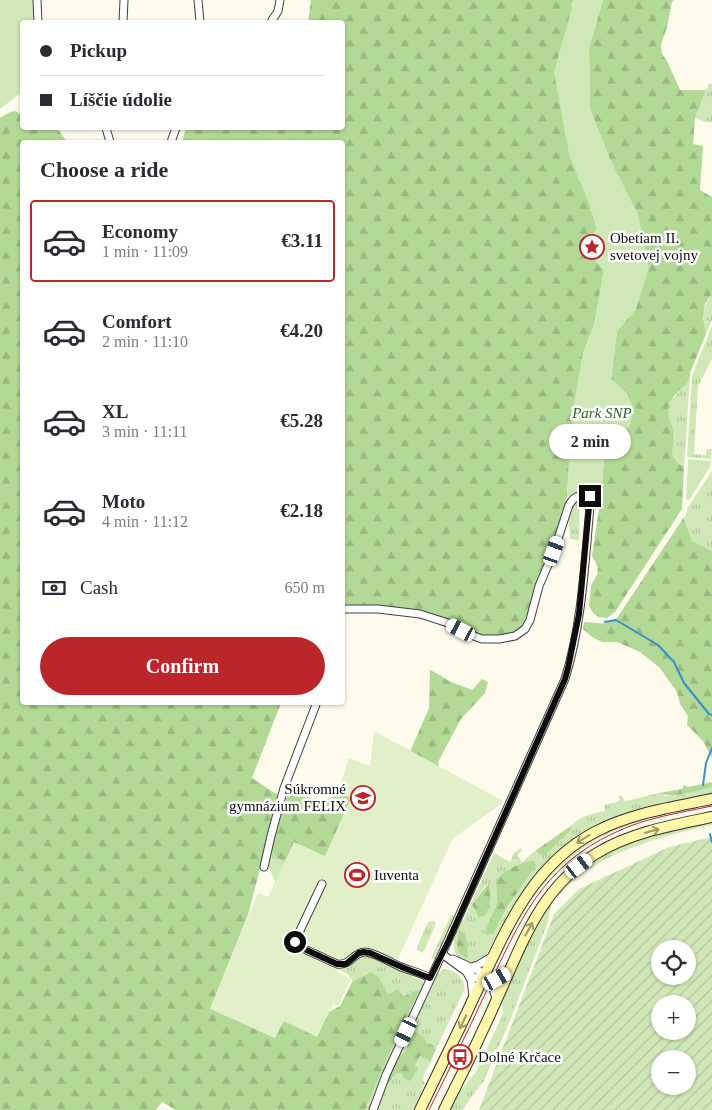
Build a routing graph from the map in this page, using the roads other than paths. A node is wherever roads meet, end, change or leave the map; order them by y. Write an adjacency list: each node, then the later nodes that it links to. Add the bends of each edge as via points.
1 (37, 0): 5 (street)
2 (124, 0): 6 (street)
3 (198, 0): 7 (street)
4 (280, 0): 8 (street)
5 (38, 20)
6 (123, 20)
7 (200, 20)
8 (272, 20)
9 (345, 608): 15 (street, via 420,614 482,639 515,636 530,620 568,505 578,495 590,496 579,614 565,679)
10 (316, 705): 13 (street, via 284,788)
11 (712, 799): 16 (main road, one-way to 16, via 620,821 571,846 548,866 532,887)
12 (712, 817): 18 (main road, one-way to 12, via 544,904 564,879 583,863 637,835)
13 (264, 867)
14 (322, 884): 19 (street, via 295,942 300,947 342,965 359,953 370,953)
15 (442, 954): 17 (street); 19 (street)
16 (495, 954): 17 (street); 20 (main road)
17 (469, 970): 20 (street, via 481,972); 21 (street)
18 (508, 973): 20 (street); 22 (main road)
19 (430, 978): 23 (street)
20 (487, 979): 21 (main road); 22 (street)
21 (473, 1000): 24 (main road, one-way to 24)
22 (496, 1000): 25 (main road)
23 (372, 1110)
24 (420, 1110)
25 (444, 1110)

